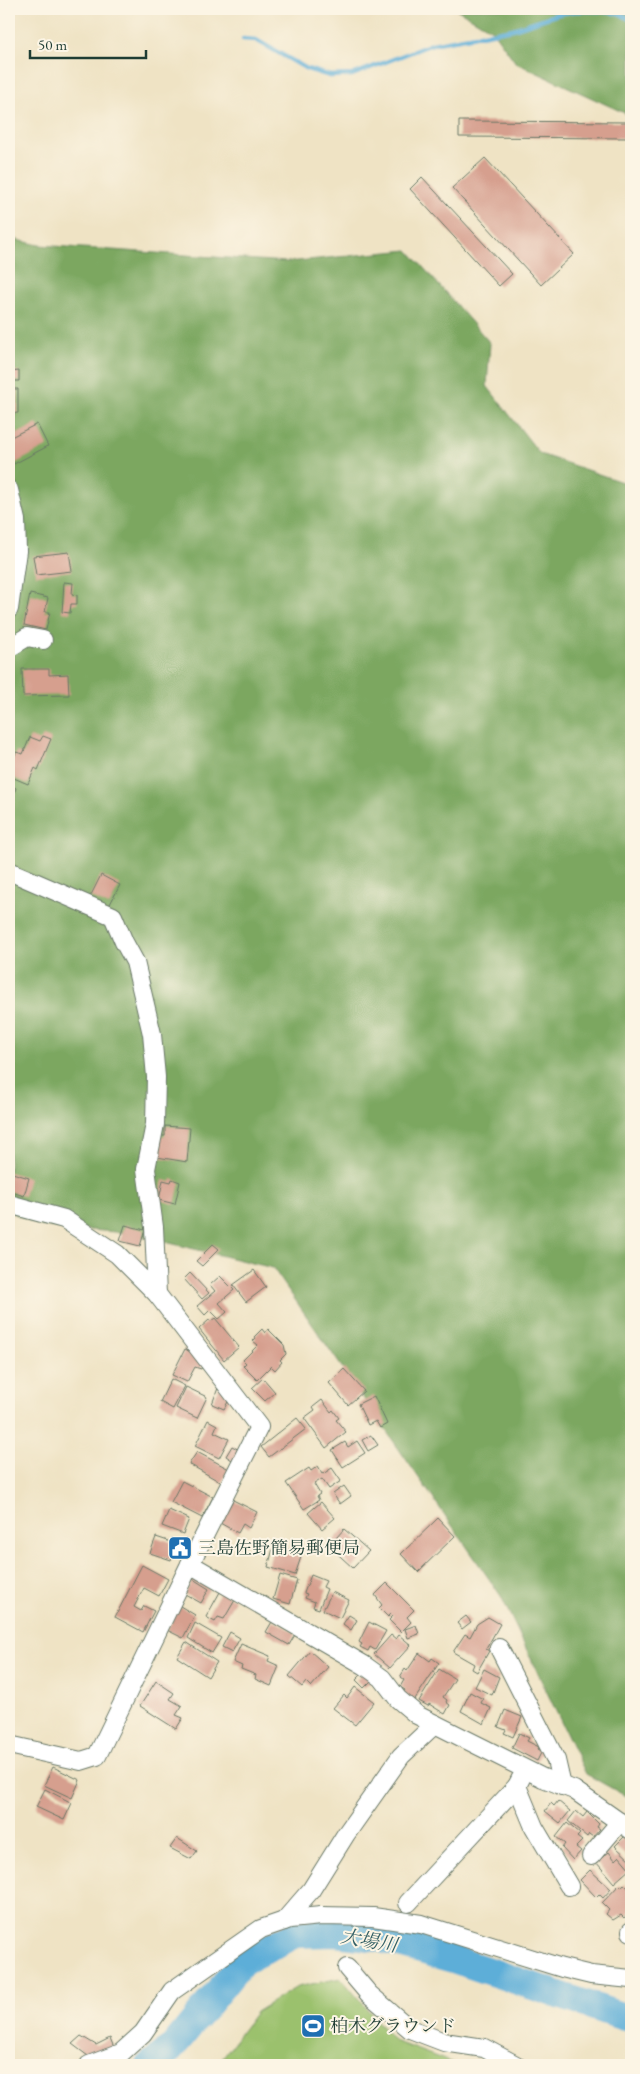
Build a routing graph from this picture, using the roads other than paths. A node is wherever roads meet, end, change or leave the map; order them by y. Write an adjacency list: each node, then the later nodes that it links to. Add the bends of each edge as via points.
1 (9, 490): 2 (street, via 16,520 17,551)
2 (11, 582): 3 (street)
3 (9, 609)
4 (43, 640): 5 (street, via 27,637)
5 (9, 648)
6 (9, 872): 8 (street, via 113,916 135,962 152,1034 156,1077 155,1124 146,1169 154,1227)
7 (9, 1204): 8 (street, via 64,1218 117,1254)
8 (157, 1294): 9 (street, via 259,1427)
9 (190, 1564): 11 (street, via 364,1664 417,1715); 12 (street, via 97,1756 80,1761)
10 (499, 1648): 15 (street, via 556,1760)
11 (435, 1724): 13 (street); 20 (street, via 400,1756 311,1890)
12 (9, 1745)
13 (526, 1769): 14 (street); 15 (street)
14 (517, 1786): 18 (street, via 534,1827); 19 (street)
15 (562, 1786): 16 (street, via 574,1790)
16 (626, 1826): 17 (street)
17 (591, 1856)
18 (569, 1886)
19 (408, 1903)
20 (284, 1921): 22 (street, via 321,1916 421,1924 562,1968); 23 (street, via 261,1929 172,1991 143,2034 121,2053)
21 (347, 1968): 24 (street, via 369,1994 410,2028 444,2042 484,2048)
22 (631, 1979)
23 (89, 2065)
24 (516, 2065)

